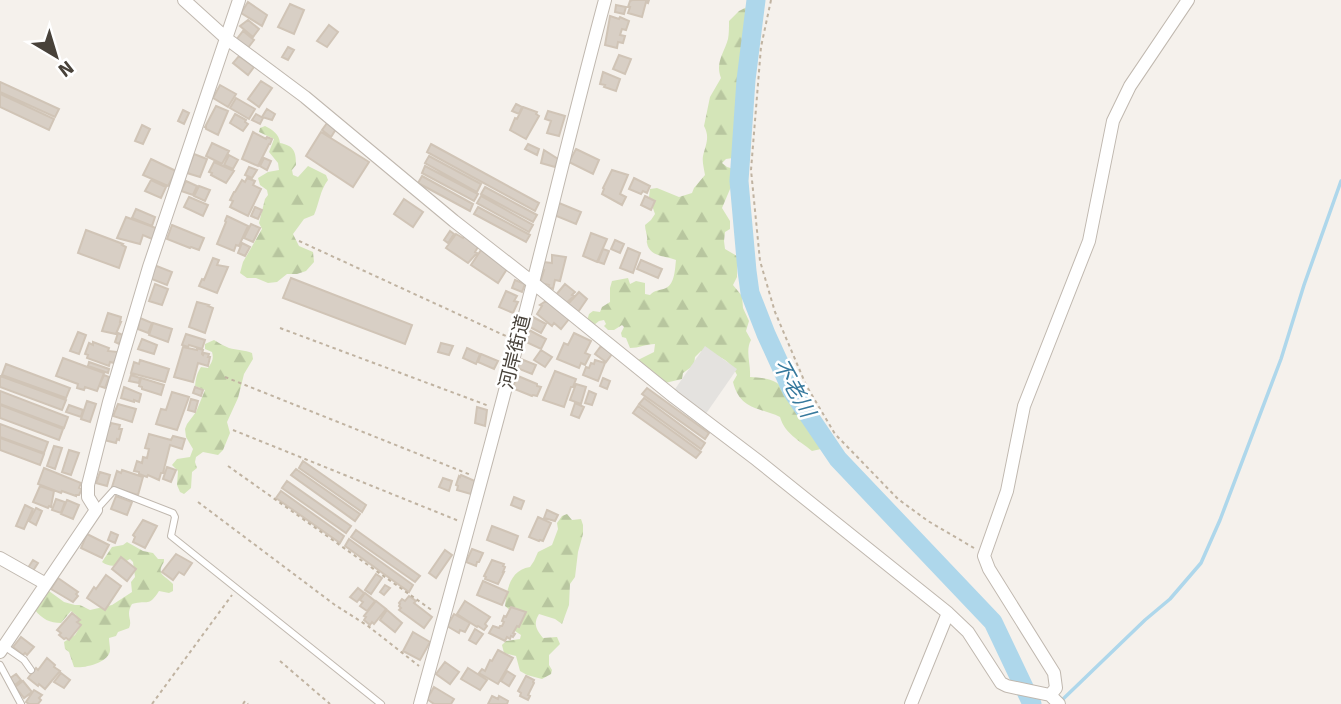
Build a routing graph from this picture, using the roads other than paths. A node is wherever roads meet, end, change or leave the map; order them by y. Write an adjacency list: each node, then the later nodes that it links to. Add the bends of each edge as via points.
1 (184, 0): 5 (street)
2 (239, 0): 5 (street)
3 (606, 0): 6 (street, 河岸街道)
4 (1188, 0): 14 (street, via 1130,86 1113,121 1089,241 1024,406 1007,491 984,554 1054,673)
5 (227, 39): 6 (street); 7 (street, via 108,402 88,485 88,497)
6 (533, 282): 10 (street); 17 (street, 河岸街道)
7 (96, 510): 9 (street); 16 (lane, via 114,490 173,513 171,536)
8 (0, 558): 9 (street)
9 (46, 584): 11 (street)
10 (948, 613): 14 (street, via 968,632 1001,683); 18 (street)
11 (2, 649): 13 (lane, via 24,660)
12 (0, 665): 15 (lane)
13 (31, 670)
14 (1054, 700)
15 (21, 704)
16 (381, 704)
17 (420, 704)
18 (911, 704)

